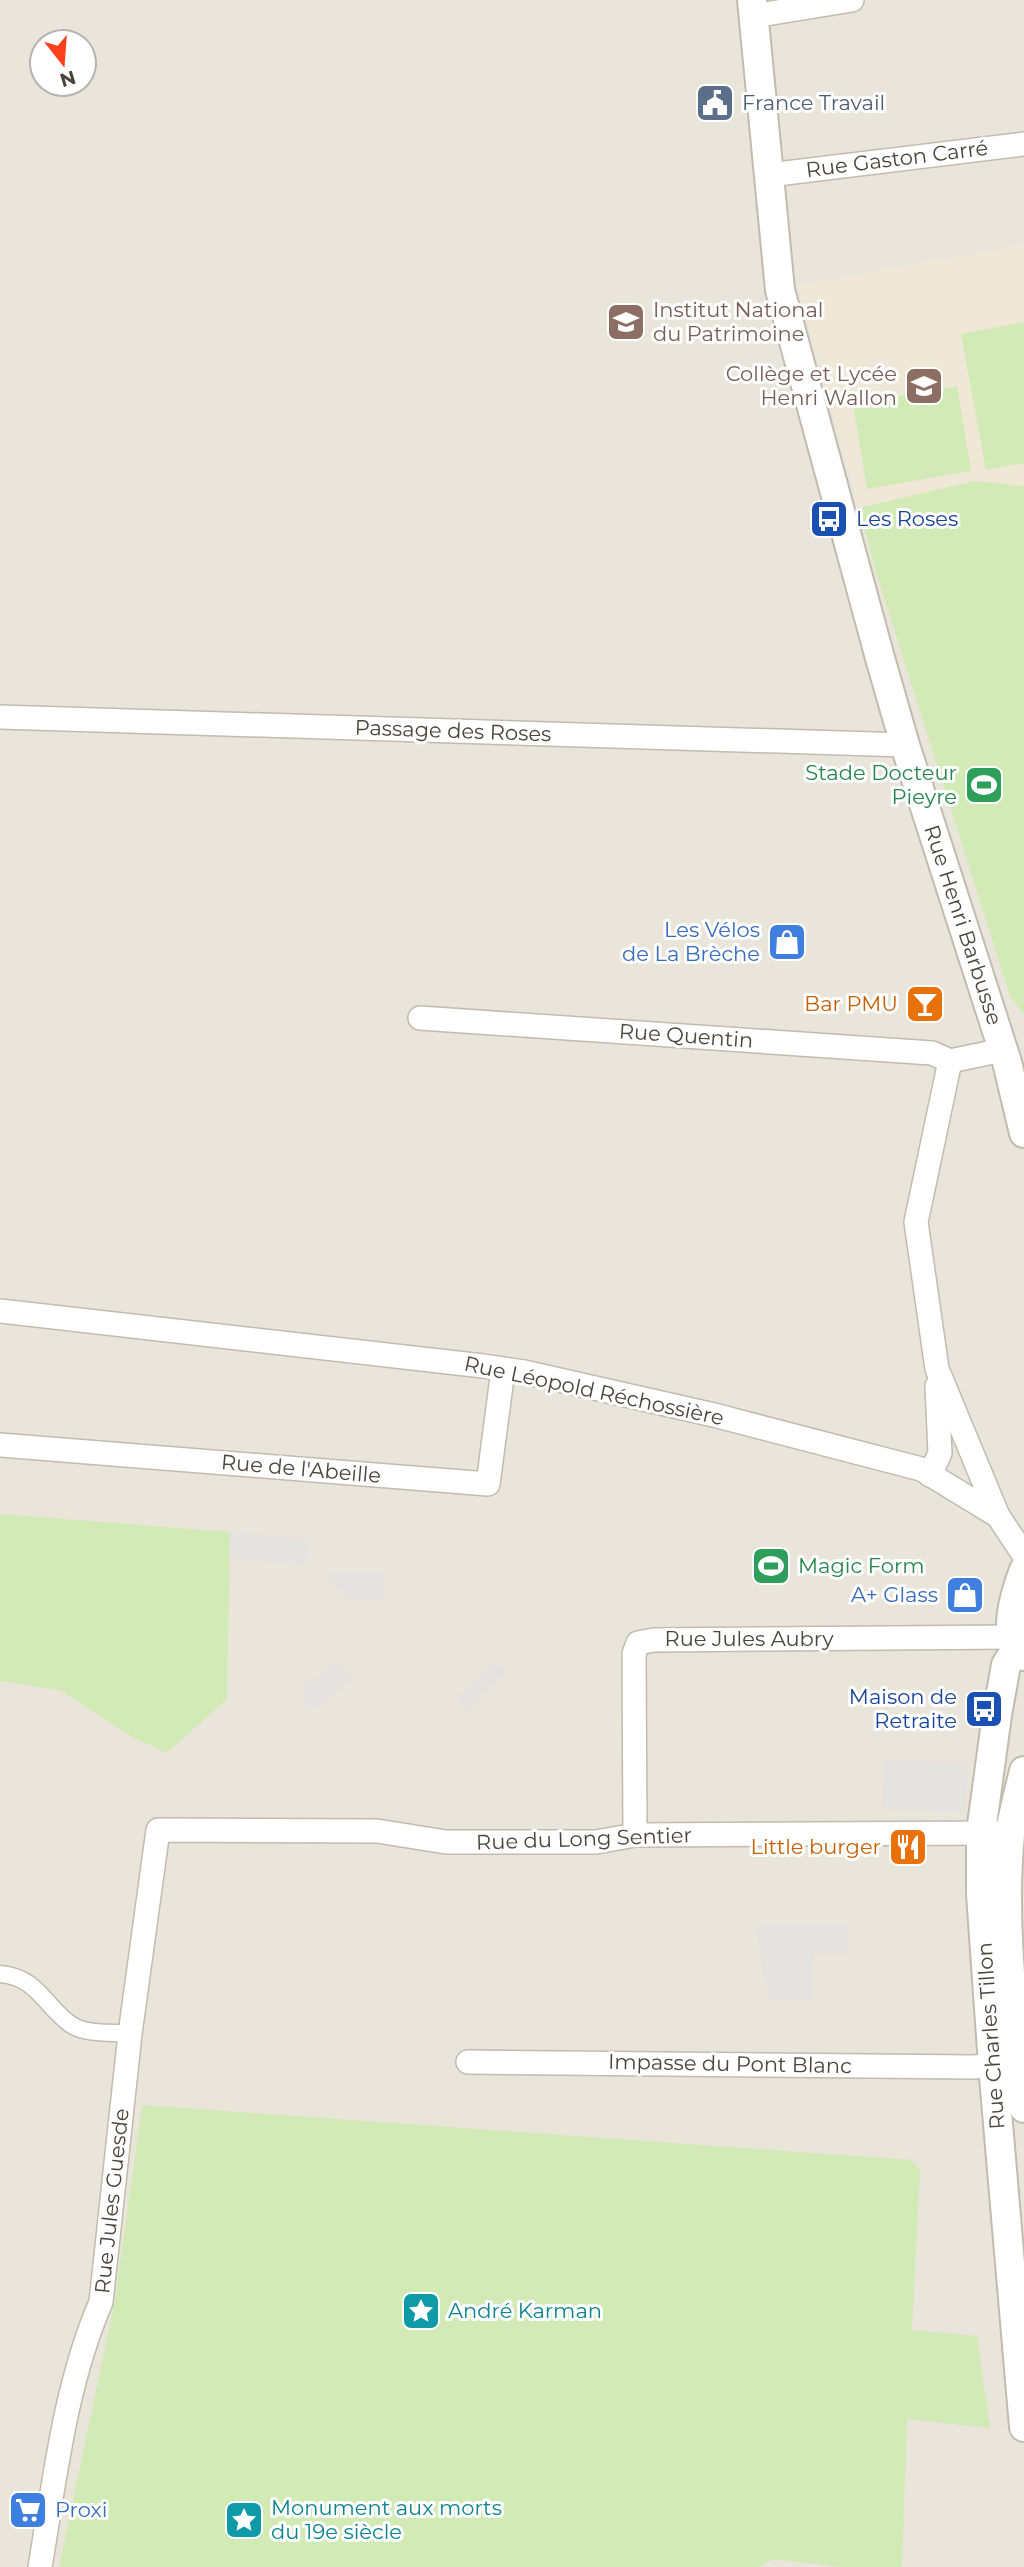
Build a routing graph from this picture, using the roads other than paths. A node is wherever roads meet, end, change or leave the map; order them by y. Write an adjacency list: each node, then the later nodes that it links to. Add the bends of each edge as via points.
1 (852, 0): 2 (street)
2 (753, 8): 4 (street, Rue Henri Barbusse)
3 (1024, 144): 4 (street, Rue Gaston Carré)
4 (769, 175): 6 (street, Rue Henri Barbusse, via 780,290)
5 (0, 717): 6 (street, Passage des Roses)
6 (905, 745): 8 (street, Rue Henri Barbusse)
7 (420, 1018): 9 (street, Rue Quentin, via 932,1053)
8 (1003, 1050): 9 (street, Rue Henri Barbusse); 10 (street)
9 (950, 1061): 12 (street, via 916,1222)
10 (1024, 1133)
11 (0, 1311): 13 (street, Rue Léopold Réchossière)
12 (937, 1369): 15 (street, via 940,1453); 16 (street)
13 (503, 1370): 14 (street, Rue de l'Abeille, via 488,1484); 15 (street, Rue Léopold Réchossière, via 714,1415)
14 (0, 1445)
15 (930, 1475): 16 (street, Rue Léopold Réchossière)
16 (998, 1516): 17 (street, Rue Léopold Réchossière)
17 (1024, 1555)
18 (1024, 1570): 19 (street, Rue Charles Tillon, via 1014,1596)
19 (1017, 1647): 22 (street, Rue Charles Tillon, via 1006,1665); 24 (street, Rue Jules Aubry, via 638,1643 634,1654)
20 (1024, 1771): 23 (street, Rue Charles Tillon)
21 (158, 1830): 24 (street, Rue du Long Sentier, via 377,1831 446,1842 596,1842); 26 (street, Rue Jules Guesde)
22 (981, 1832): 23 (street, Rue du Long Sentier); 24 (street, Rue du Long Sentier); 28 (street, Rue Charles Tillon)
23 (1010, 1833): 29 (street, Rue Charles Tillon, via 1008,1920)
24 (635, 1835)
25 (0, 1973): 26 (street, via 28,1981 70,2024)
26 (130, 2034): 31 (street, Rue Jules Guesde, via 102,2302 85,2340 62,2437)
27 (468, 2062): 28 (street, Impasse du Pont Blanc)
28 (993, 2065): 30 (street, Rue Charles Tillon)
29 (1024, 2108)
30 (1024, 2427)
31 (40, 2567)

